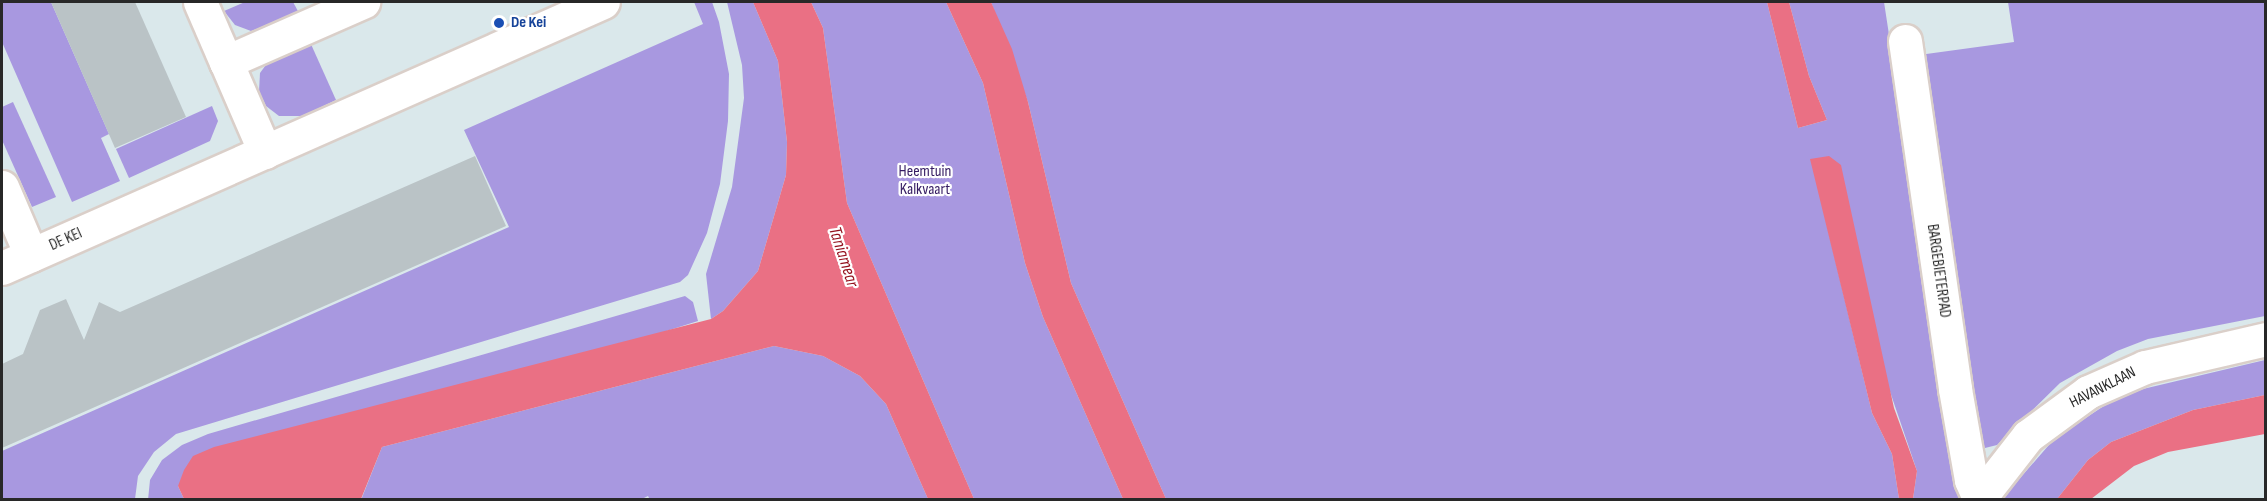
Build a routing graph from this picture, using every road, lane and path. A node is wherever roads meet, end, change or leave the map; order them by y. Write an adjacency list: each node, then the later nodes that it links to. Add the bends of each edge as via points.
1 (200, 2): 5 (street)
2 (363, 2): 5 (street)
3 (603, 2): 6 (street, DE KEI)
4 (1905, 41): 11 (street, BARGEBIETERPAD, via 1955,389 1971,480)
5 (226, 62): 6 (street)
6 (266, 152): 8 (street, DE KEI)
7 (2, 187): 8 (street, DE KEI)
8 (31, 255): 9 (street, DE KEI)
9 (2, 268)
10 (2265, 339): 11 (street, HAVANKLAAN, via 2145,367 2088,392 2028,436)
11 (1979, 499)

